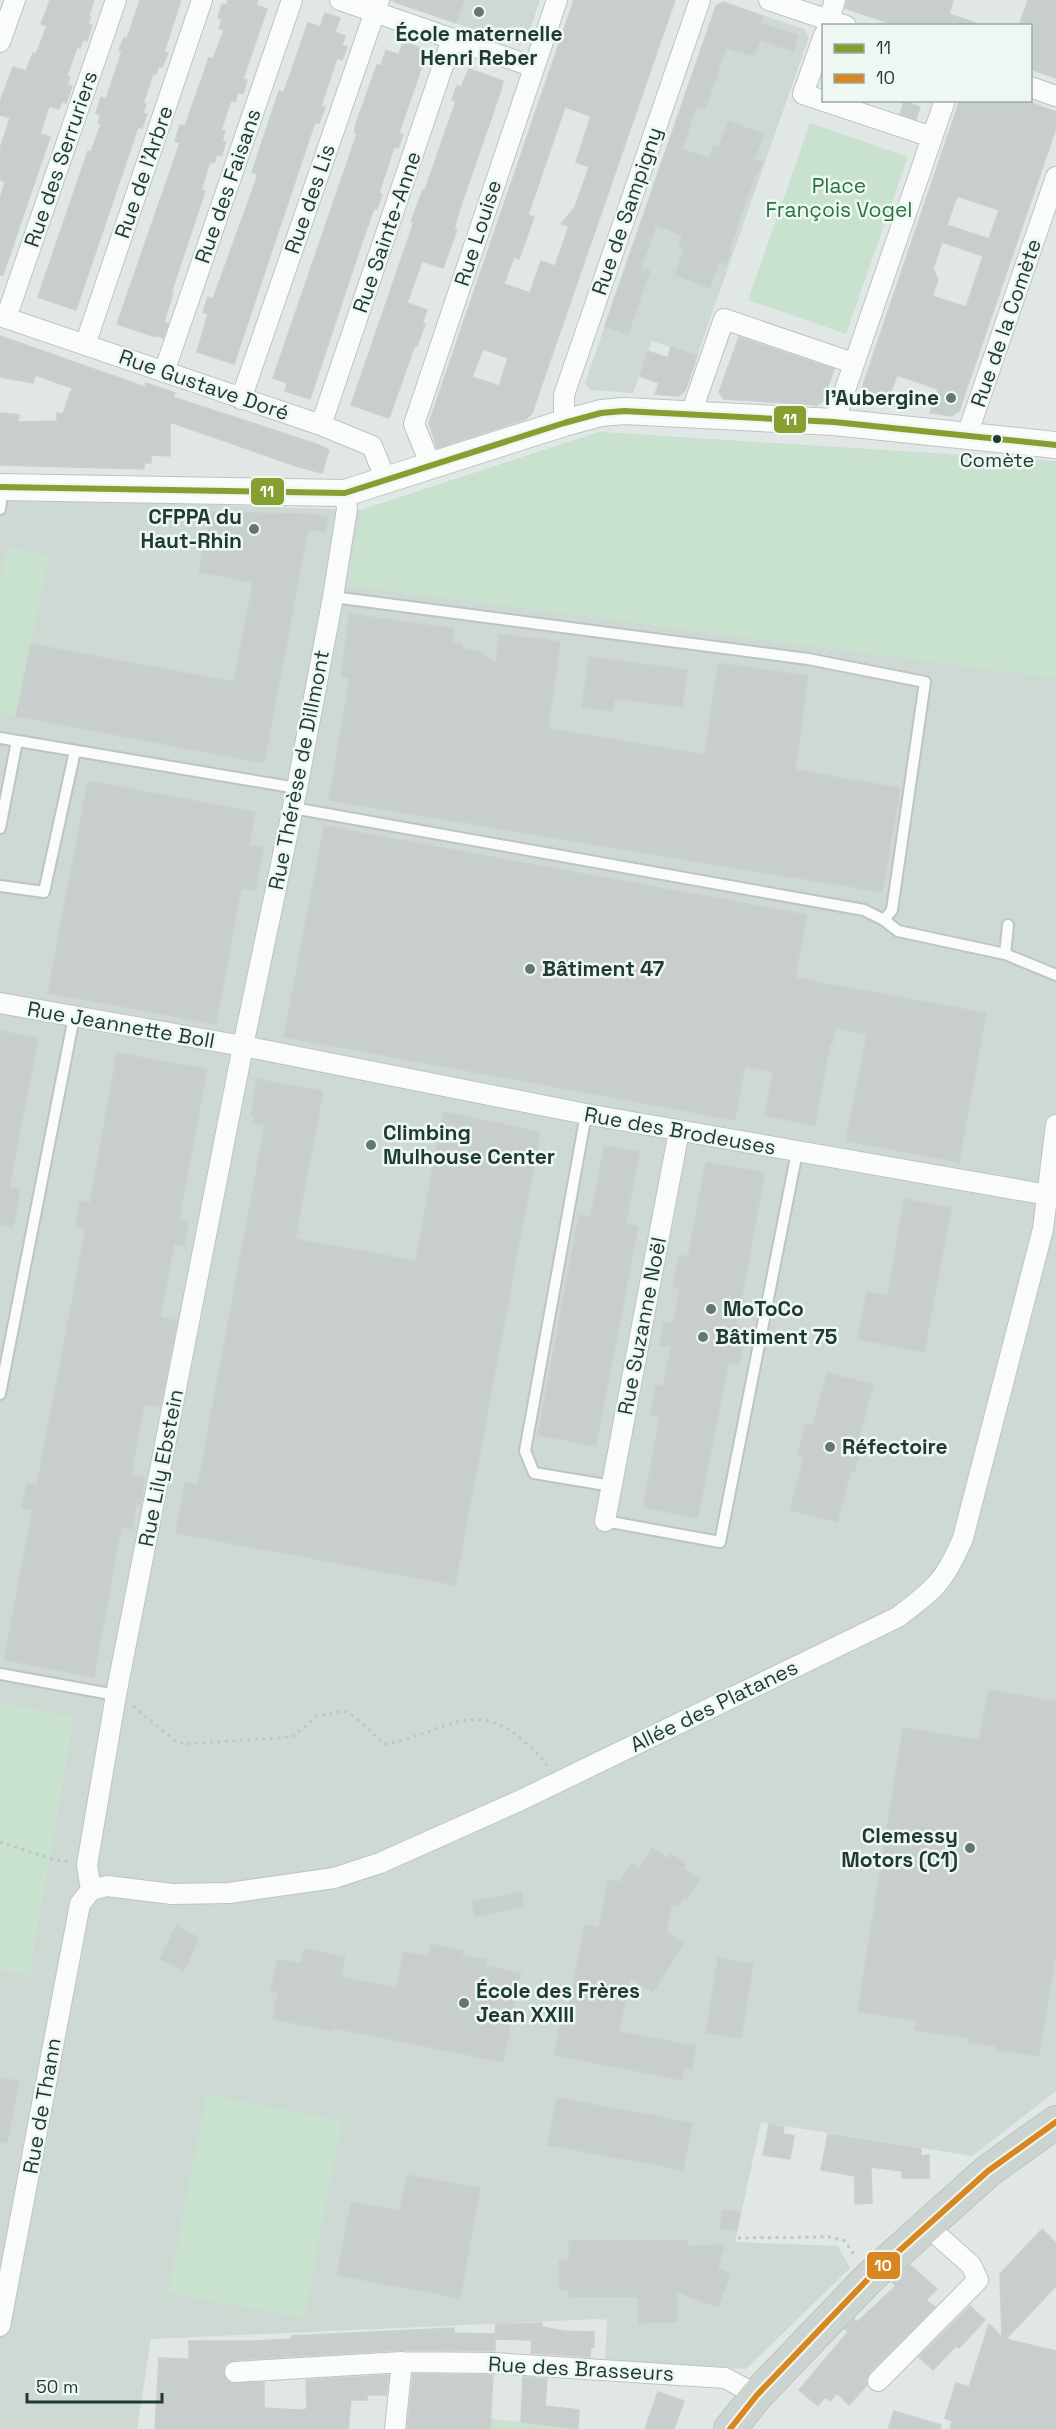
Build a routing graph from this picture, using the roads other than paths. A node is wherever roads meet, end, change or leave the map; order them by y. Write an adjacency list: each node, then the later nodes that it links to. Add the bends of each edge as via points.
1 (15, 0): 14 (street)
2 (116, 0): 24 (street, Rue des Serruriers)
3 (202, 0): 25 (street, Rue de l'Arbre)
4 (292, 0): 27 (street, Rue des Faisans)
5 (340, 0): 10 (street)
6 (557, 0): 16 (street, Rue Louise)
7 (700, 0): 31 (street, Rue de Sampigny, via 564,395)
8 (769, 0): 11 (street)
9 (835, 0): 12 (street)
10 (377, 6): 13 (street); 28 (street, Rue des Lis)
11 (826, 24)
12 (831, 24)
13 (452, 39): 16 (street); 32 (street, Rue Sainte-Anne)
14 (0, 42)
15 (822, 48): 19 (street, via 803,94)
16 (534, 67): 35 (street, Rue Louise, via 414,424)
17 (1032, 88): 18 (street)
18 (1056, 96)
19 (822, 100)
20 (827, 102): 22 (street)
21 (944, 102): 22 (street)
22 (932, 137): 26 (street)
23 (1056, 177): 33 (street, Rue de la Comète)
24 (3, 317): 25 (street, Rue Gustave Doré)
25 (86, 345): 27 (street, Rue Gustave Doré)
26 (853, 363): 29 (street, via 724,319 695,402); 30 (street)
27 (164, 372): 28 (street, Rue Gustave Doré)
28 (241, 399): 32 (street, Rue Gustave Doré)
29 (695, 413): 30 (street); 31 (street, via 624,411)
30 (834, 422): 33 (street)
31 (564, 423): 35 (street)
32 (321, 425): 36 (street, Rue Gustave Doré, via 372,446)
33 (967, 435): 34 (street)
34 (1056, 445)
35 (431, 466): 36 (street)
36 (386, 480): 37 (street)
37 (345, 493): 38 (street); 39 (street, Rue Thérèse de Dillmont)
38 (1, 494)
39 (333, 597): 43 (street, Rue Thérèse de Dillmont); 47 (lane, via 808,659 925,682 892,910)
40 (0, 738): 41 (lane)
41 (17, 741): 42 (lane); 45 (lane)
42 (75, 751): 43 (lane); 46 (lane, via 44,892)
43 (297, 788): 44 (street, Rue Thérèse de Dillmont)
44 (293, 808): 47 (lane, via 864,910); 53 (street, Rue Thérèse de Dillmont)
45 (0, 828)
46 (0, 886)
47 (884, 920): 49 (lane, via 898,931)
48 (1008, 925): 49 (lane)
49 (1005, 954): 50 (lane)
50 (1056, 975)
51 (0, 1003): 52 (street, Rue Jeannette Boll)
52 (74, 1017): 53 (street, Rue Jeannette Boll); 59 (lane)
53 (243, 1046): 54 (street, Rue des Brodeuses); 63 (street, Rue Lily Ebstein)
54 (586, 1114): 56 (street, Rue des Brodeuses); 60 (lane, via 525,1451 534,1473)
55 (1056, 1125): 58 (street, Allée des Platanes)
56 (680, 1131): 57 (street, Rue des Brodeuses); 60 (street, Rue Suzanne Noël)
57 (797, 1152): 58 (street, Rue des Brodeuses); 61 (lane, via 720,1542)
58 (1048, 1195): 64 (street, Allée des Platanes, via 1043,1229 963,1538 949,1569 931,1593 898,1617 556,1783 380,1863 334,1878 229,1893 172,1894 107,1886)
59 (0, 1394)
60 (612, 1486): 61 (street, Rue Suzanne Noël)
61 (605, 1521)
62 (0, 1674): 63 (lane)
63 (116, 1695): 64 (street, Rue Lily Ebstein, via 87,1865)
64 (91, 1890): 67 (street, Rue de Thann, via 80,1904)
65 (1056, 2122): 66 (main road, via 988,2171)
66 (927, 2226): 70 (street, via 971,2265 978,2280); 71 (main road, via 869,2278)
67 (0, 2326)
68 (402, 2362): 69 (street, Rue des Brasseurs); 71 (street, Rue des Brasseurs, via 493,2363 725,2378); 72 (street)
69 (235, 2372)
70 (878, 2381)
71 (757, 2395): 73 (main road)
72 (395, 2429)
73 (730, 2429)

